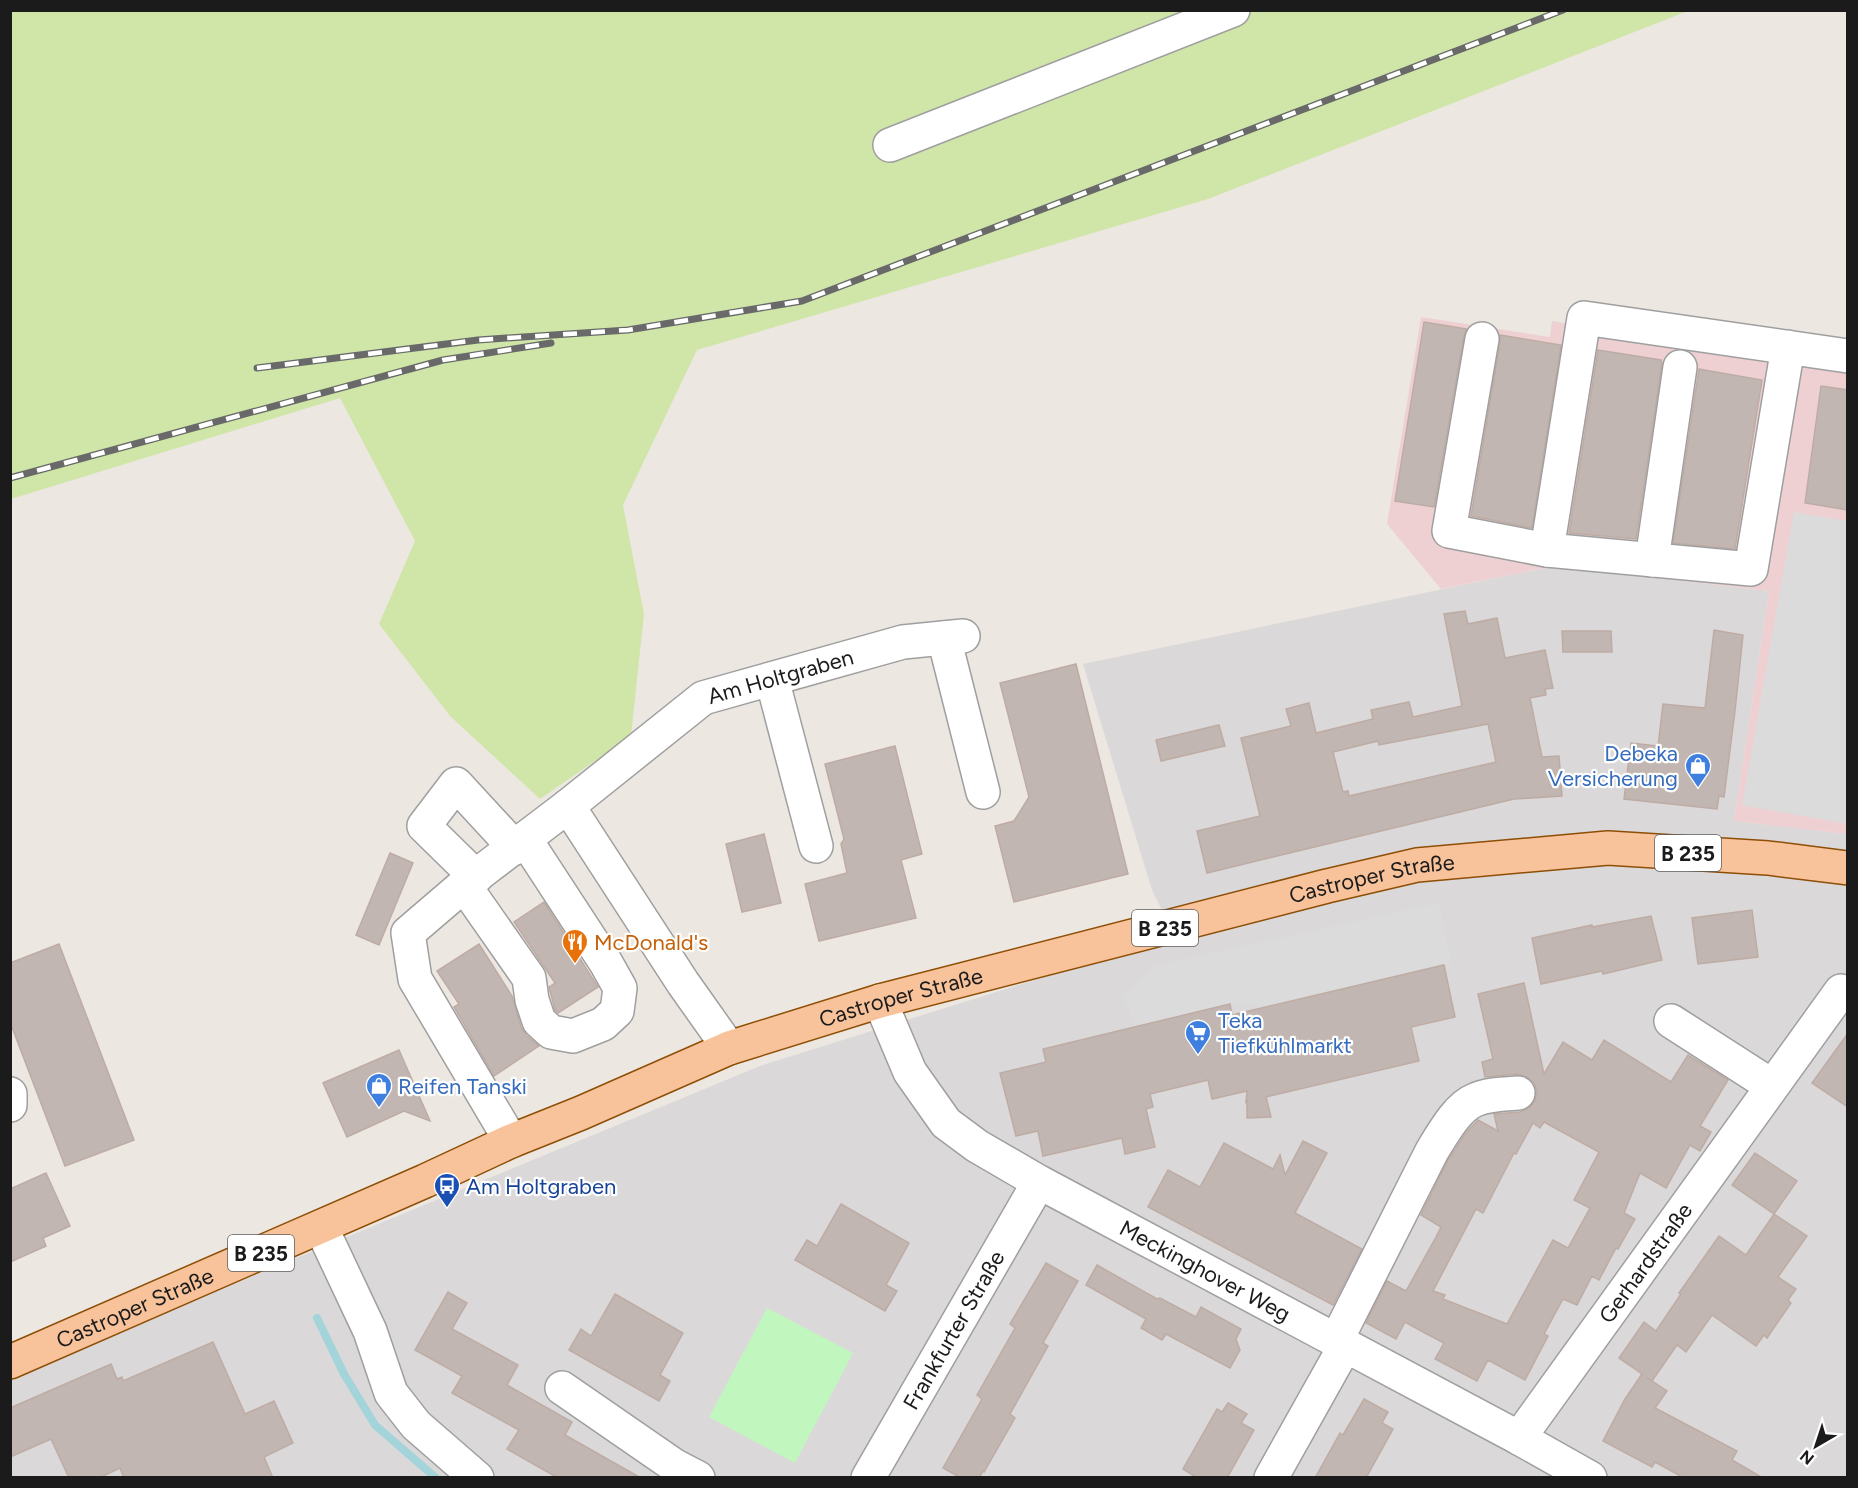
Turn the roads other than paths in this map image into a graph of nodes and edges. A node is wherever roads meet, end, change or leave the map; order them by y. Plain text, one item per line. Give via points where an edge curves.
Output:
1 (1233, 10) edge
2 (890, 145) dead end
3 (1482, 339) dead end
4 (1788, 347) junction
5 (1848, 356) edge
6 (1680, 367) dead end
7 (1547, 550) junction
8 (1653, 560) junction
9 (772, 679) junction
10 (983, 792) dead end
11 (568, 806) junction
12 (520, 843) junction
13 (816, 846) dead end
14 (1848, 868) edge
15 (470, 881) junction
16 (1841, 991) dead end
17 (880, 1001) junction
18 (1671, 1021) dead end
19 (729, 1048) junction
20 (1772, 1086) junction
21 (1518, 1093) dead end
22 (10, 1094) edge
23 (10, 1105) edge
24 (511, 1141) junction
25 (1039, 1182) junction
26 (321, 1227) junction
27 (1340, 1343) junction
28 (10, 1362) edge
29 (562, 1388) dead end
30 (1519, 1438) junction
31 (477, 1478) edge
32 (698, 1478) edge
33 (868, 1478) edge
34 (1271, 1478) edge
35 (1590, 1478) edge

1 - 2 street
3 - 7 street via 1449,531
4 - 5 street
4 - 7 street via 1584,318
4 - 8 street via 1751,569
6 - 8 street
7 - 8 street
9 - 10 street, Am Holtgraben via 903,642 953,637
9 - 11 street, Am Holtgraben via 703,698
9 - 13 street
11 - 12 street, Am Holtgraben
11 - 19 street
12 - 15 street, Am Holtgraben
12 - 15 street via 456,784 424,826
12 - 15 street via 620,988 617,1011 603,1024 573,1036 551,1032 539,1021 529,978
14 - 17 main road, Castroper Straße / B 235 via 1768,858 1608,848 1417,865
15 - 24 street, Am Holtgraben via 408,933 415,979
16 - 20 street, Gerhardstraße
17 - 19 main road, Castroper Straße / B 235
17 - 25 street, Meckinghover Weg via 910,1072 946,1123
18 - 20 street
19 - 24 main road, Castroper Straße / B 235
20 - 30 street, Gerhardstraße
21 - 27 street via 1473,1100 1446,1127
22 - 23 street
24 - 26 main road, Castroper Straße / B 235
25 - 27 street, Meckinghover Weg
25 - 33 street, Frankfurter Straße
26 - 28 main road, Castroper Straße / B 235
26 - 31 street via 370,1331 391,1393 416,1425
27 - 30 street, Meckinghover Weg
27 - 34 street
29 - 32 street
30 - 35 street, Meckinghover Weg

